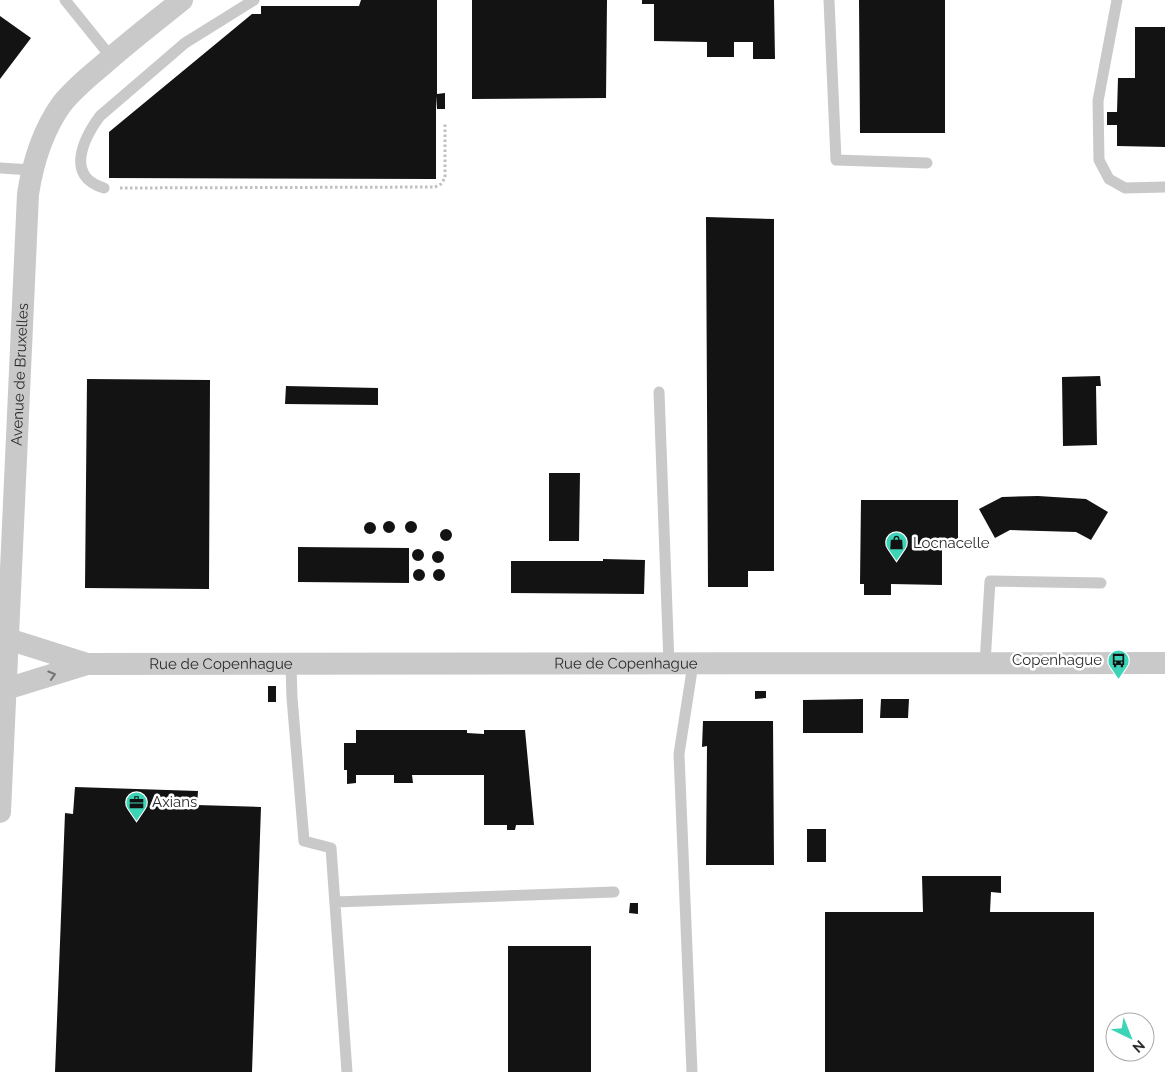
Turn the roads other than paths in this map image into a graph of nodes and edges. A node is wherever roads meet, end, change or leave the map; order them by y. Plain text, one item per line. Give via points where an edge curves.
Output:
1 (65, 0) edge
2 (182, 0) edge
3 (254, 0) edge
4 (829, 0) edge
5 (1117, 0) edge
6 (111, 57) junction
7 (927, 163) dead end
8 (0, 168) edge
9 (32, 170) junction
10 (1165, 187) edge
11 (104, 188) road end
12 (660, 392) dead end
13 (1101, 582) dead end
14 (8, 639) junction
15 (986, 663) junction
16 (1165, 663) edge
17 (87, 664) junction
18 (669, 664) junction
19 (693, 664) junction
20 (291, 665) junction
21 (6, 689) junction
22 (0, 812) edge
23 (614, 892) dead end
24 (334, 902) junction
25 (347, 1072) edge
26 (692, 1072) edge

1 - 6 lane
2 - 6 street, Avenue de Bruxelles
3 - 11 lane via 185,43 100,116 88,131 81,149 80,165 93,185
4 - 7 lane via 836,160
5 - 10 lane via 1098,101 1099,160 1109,179 1125,188
6 - 9 street, Avenue de Bruxelles via 62,104 39,146
8 - 9 lane
9 - 14 street, Avenue de Bruxelles via 28,194
12 - 18 lane
13 - 15 lane via 990,581
14 - 17 street, Rue de Copenhague
14 - 21 street, Avenue de Bruxelles
15 - 16 street, Rue de Copenhague
15 - 19 street, Rue de Copenhague
17 - 20 street, Rue de Copenhague
21 -> 17 street, Rue de Copenhague
18 - 19 street, Rue de Copenhague
18 - 20 street, Rue de Copenhague
19 - 26 lane via 679,754
20 - 24 lane via 304,841 330,848
21 - 22 street, Avenue de Bruxelles
23 - 24 lane
24 - 25 lane

